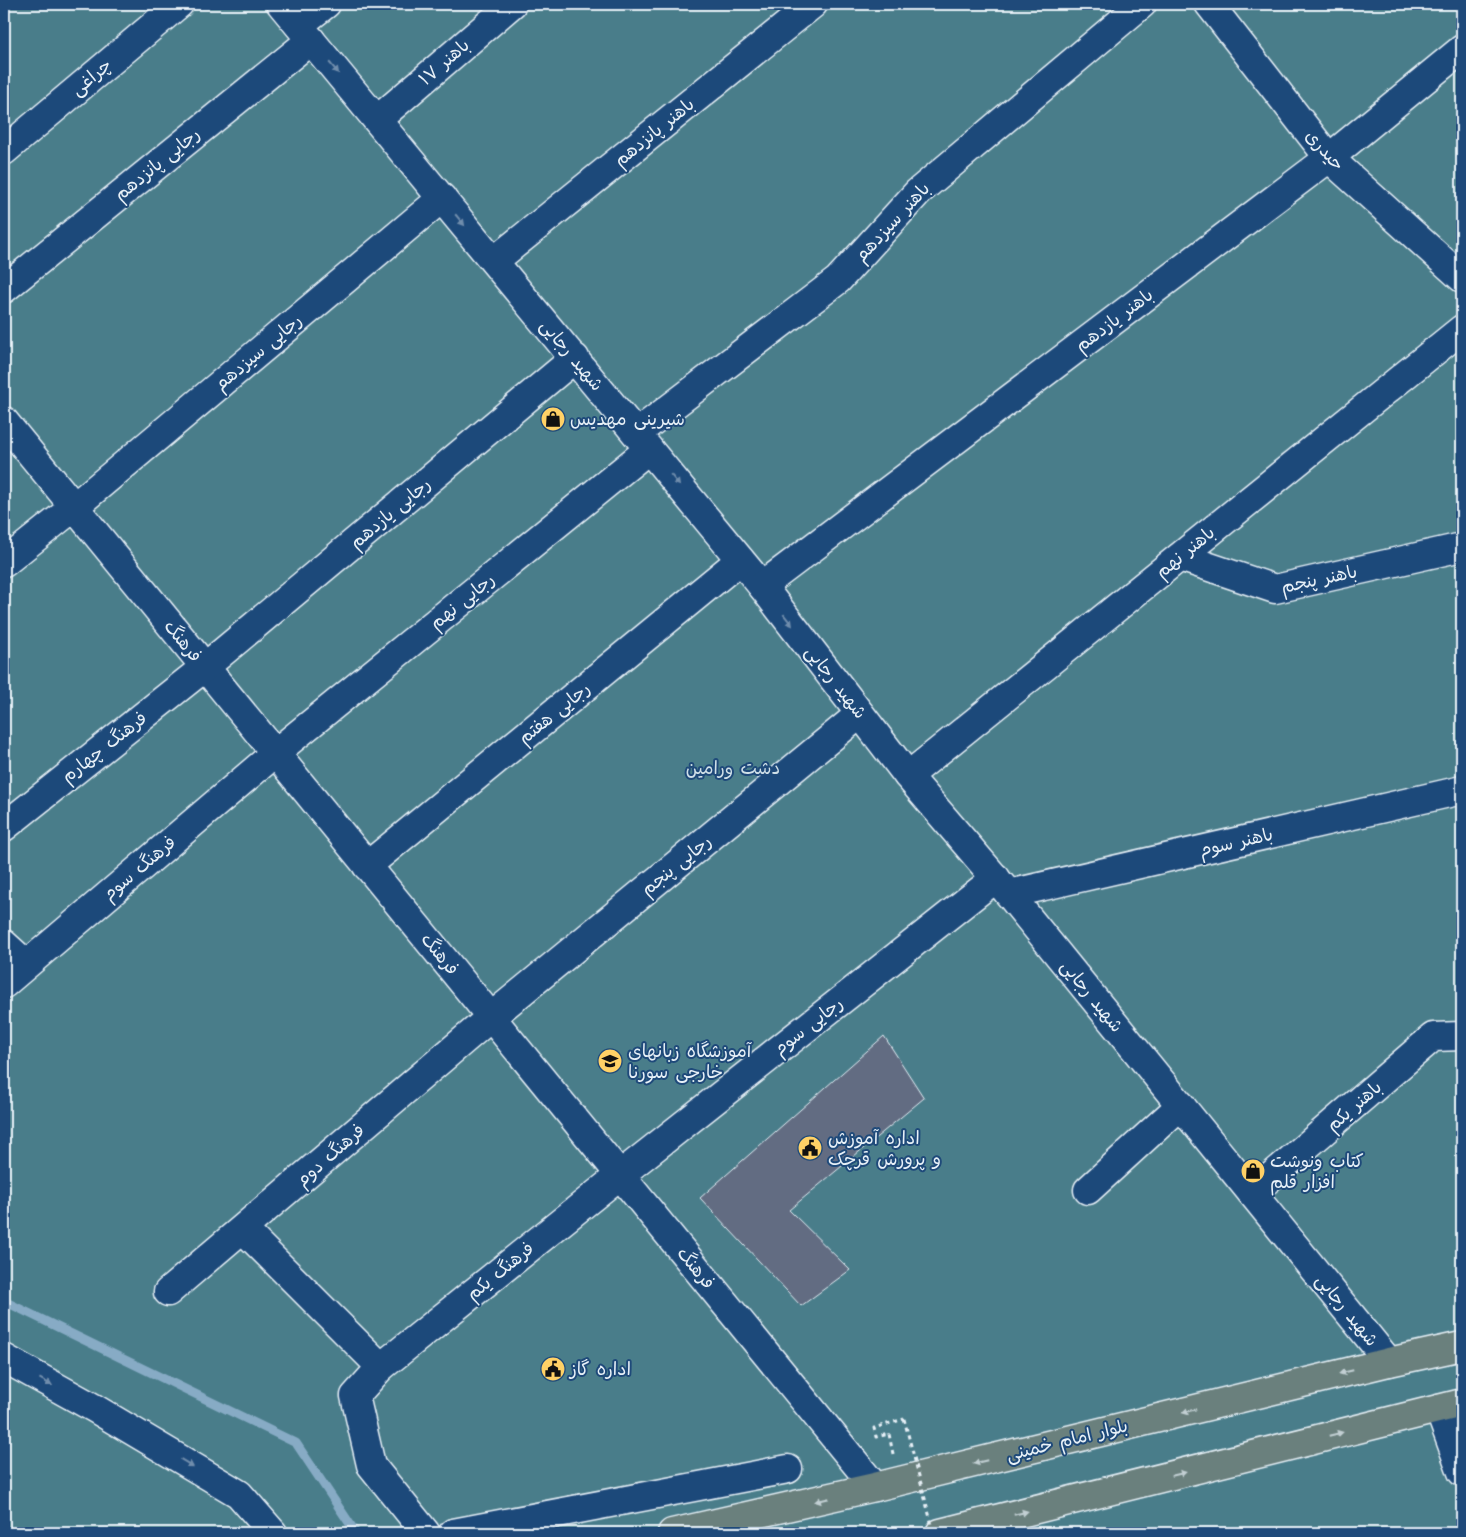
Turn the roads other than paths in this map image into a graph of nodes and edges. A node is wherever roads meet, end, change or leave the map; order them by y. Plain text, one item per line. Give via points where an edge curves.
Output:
1 (179, 4) edge
2 (281, 4) edge
3 (326, 4) edge
4 (512, 4) edge
5 (813, 4) edge
6 (1142, 4) edge
7 (1209, 4) edge
8 (305, 33) junction
9 (1462, 49) edge
10 (377, 120) junction
11 (4, 151) edge
12 (1329, 158) junction
13 (442, 198) junction
14 (494, 261) junction
15 (1462, 278) edge
16 (4, 289) edge
17 (1462, 329) edge
18 (575, 358) junction
19 (4, 421) edge
20 (643, 441) junction
21 (74, 507) junction
22 (1462, 547) edge
23 (1180, 557) junction
24 (740, 560) junction
25 (4, 563) edge
26 (762, 586) junction
27 (204, 667) junction
28 (860, 714) junction
29 (275, 753) junction
30 (908, 776) junction
31 (1462, 790) edge
32 (4, 827) edge
33 (367, 866) junction
34 (1003, 886) junction
35 (4, 944) edge
36 (26, 964) junction
37 (4, 984) edge
38 (491, 1017) junction
39 (1462, 1036) edge
40 (1181, 1105) junction
41 (620, 1175) junction
42 (1088, 1190) dead end
43 (1252, 1193) junction
44 (243, 1229) junction
45 (168, 1292) dead end
46 (1462, 1346) edge
47 (4, 1358) edge
48 (1389, 1362) junction
49 (381, 1367) junction
50 (1450, 1406) edge
51 (788, 1469) dead end
52 (1462, 1472) edge
53 (875, 1488) junction
54 (273, 1533) edge
55 (426, 1533) edge
56 (453, 1533) edge
57 (672, 1533) edge
58 (940, 1533) edge

1 - 11 street, چراغی
2 - 8 street, شهید رجایی
3 - 8 street, رجایی پانزدهم
4 - 10 street, باهنر ۱۷
5 - 14 street, باهنر پانزدهم
6 - 20 street, باهنر سیزدهم via 918,192 838,280
7 - 12 street, حیدری
8 -> 10 street, شهید رجایی
8 - 16 street, رجایی پانزدهم
9 - 12 street, باهنر یازدهم
10 - 13 street, شهید رجایی
12 - 15 street, حیدری
12 - 26 street, باهنر یازدهم
13 -> 14 street, شهید رجایی
13 - 21 street, رجایی سیزدهم
14 - 18 street, شهید رجایی
17 - 23 street, باهنر نهم
18 - 20 street, شهید رجایی
18 - 27 street, رجایی یازدهم
19 - 21 street, فرهنگ
20 -> 24 street, شهید رجایی
20 - 29 street, رجایی نهم
21 - 25 street, رجایی سیزدهم
21 - 27 street, فرهنگ
22 - 23 street, باهنر پنجم via 1274,589
23 - 30 street, باهنر نهم
24 - 26 street, شهید رجایی
24 - 33 street, رجایی هفتم
26 -> 28 street, شهید رجایی
27 - 29 street, فرهنگ
27 - 32 street, فرهنگ چهارم
28 - 30 street, شهید رجایی
28 - 38 street, رجایی پنجم
29 - 33 street, فرهنگ
29 - 36 street, فرهنگ سوم
30 - 34 street, شهید رجایی
31 - 34 street, باهنر سوم
33 - 38 street, فرهنگ
34 - 40 street, شهید رجایی
34 - 41 street, رجایی سوم
35 - 36 street
36 - 37 street, فرهنگ سوم
38 - 41 street, فرهنگ
38 - 44 street, فرهنگ دوم
39 - 43 street, باهنر یکم via 1433,1037
40 - 42 street
40 - 43 street, شهید رجایی
41 - 49 street, فرهنگ یکم
41 - 53 street, فرهنگ
43 - 48 street, شهید رجایی
44 - 45 street, فرهنگ دوم
44 - 49 street
46 - 48 main road, بلوار امام خمینی
47 -> 54 street via 239,1494
48 -> 53 main road, بلوار امام خمینی
49 - 55 street, فرهنگ یکم via 355,1396 371,1465
50 - 52 street
58 -> 50 main road
51 - 56 street
53 -> 57 main road, بلوار امام خمینی

